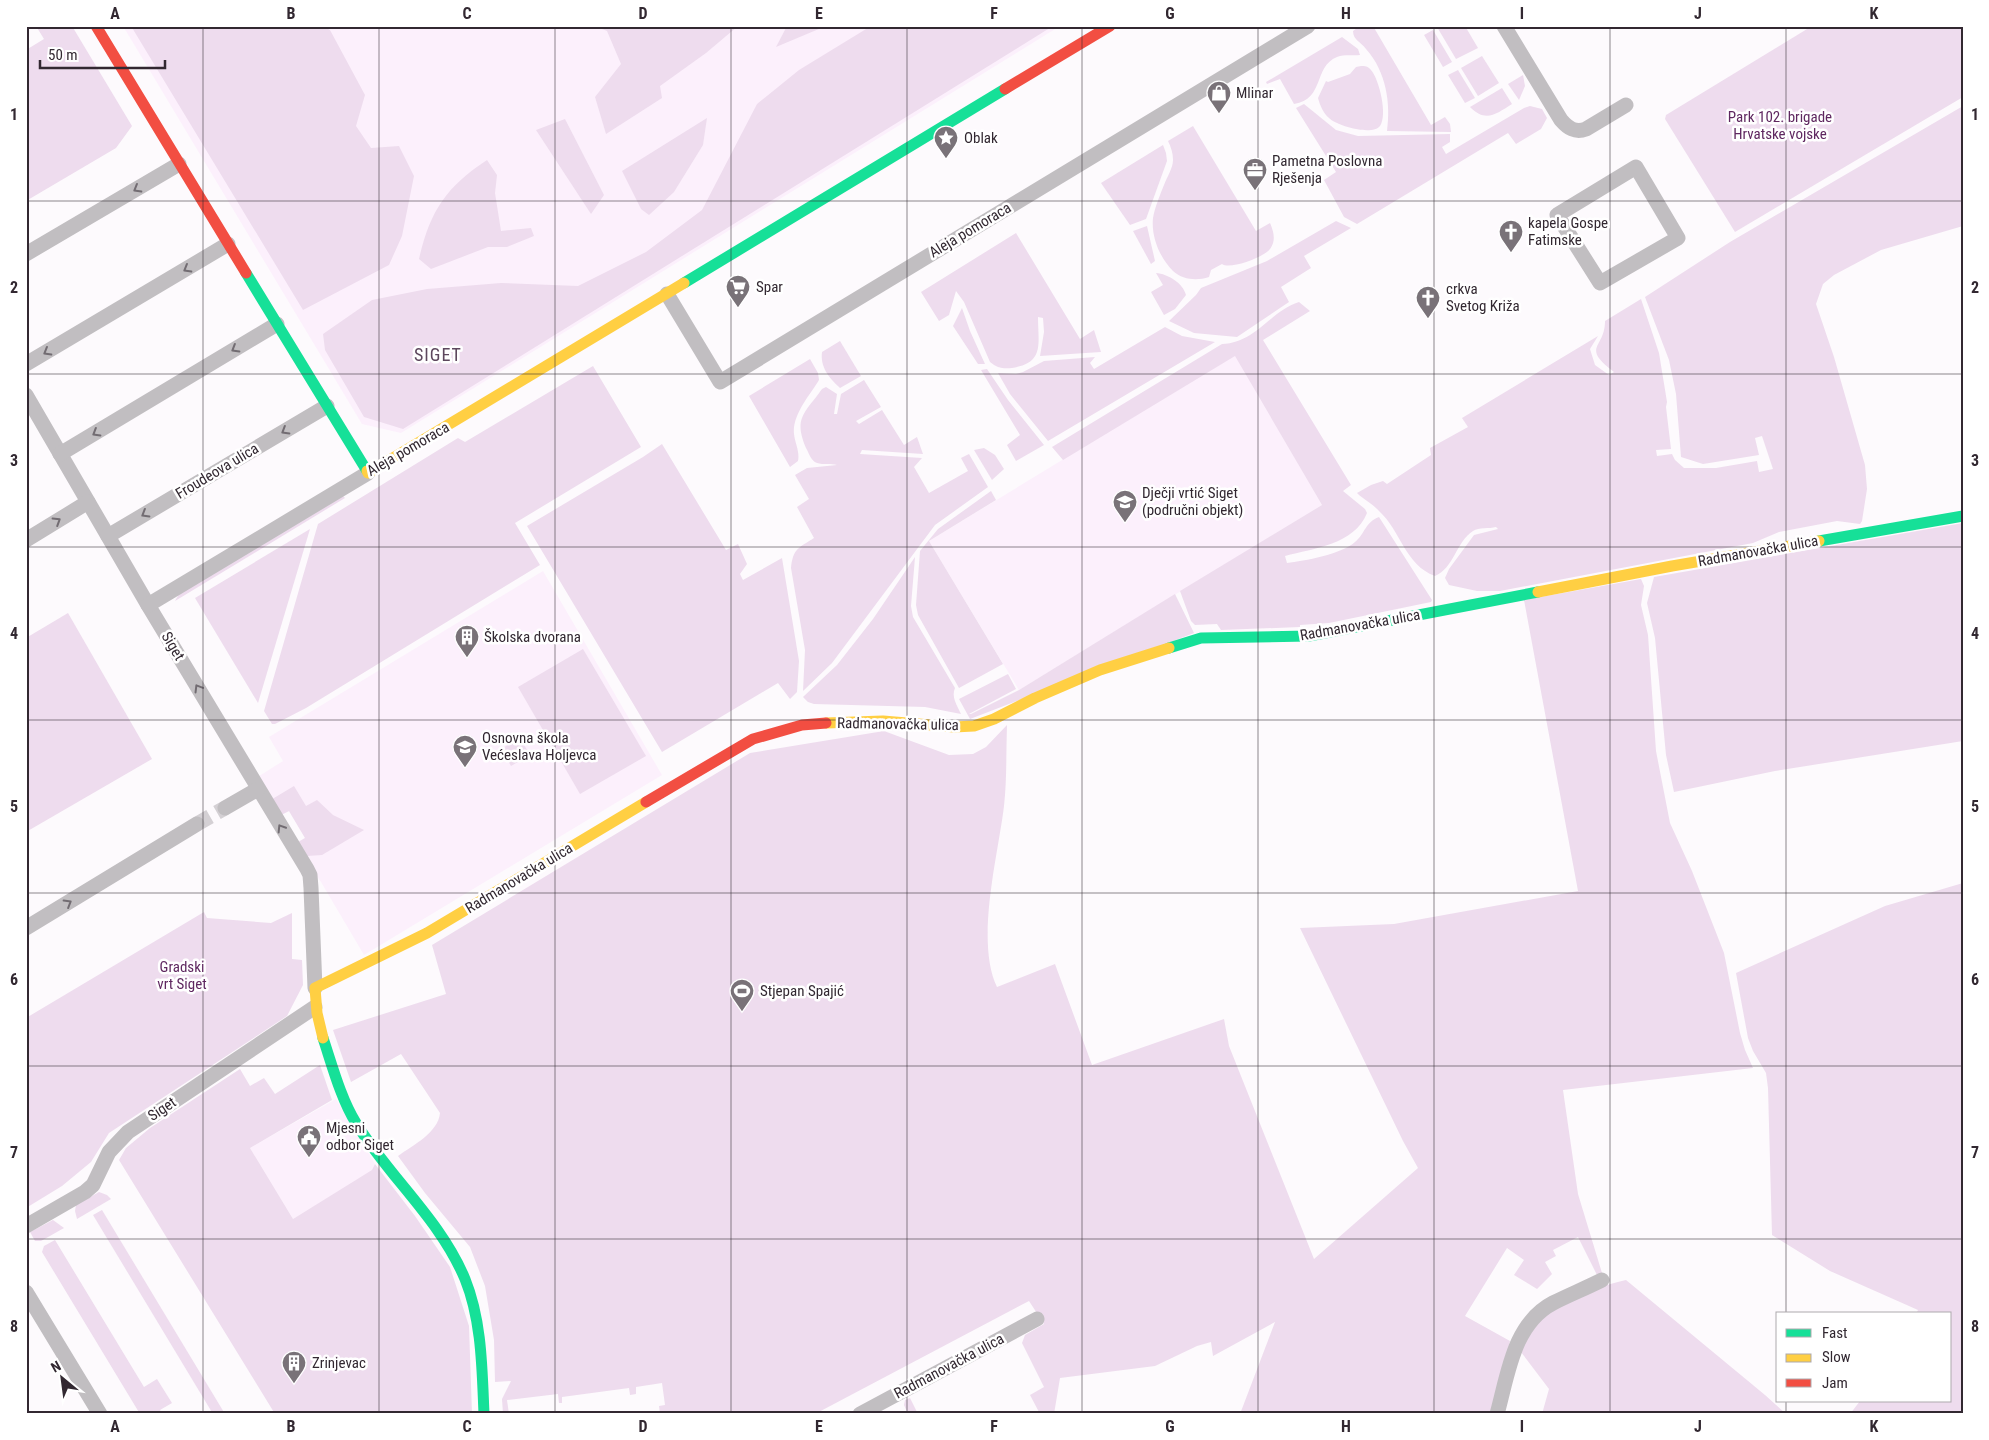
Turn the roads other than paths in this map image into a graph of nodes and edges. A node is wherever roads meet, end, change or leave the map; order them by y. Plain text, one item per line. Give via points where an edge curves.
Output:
1 (96, 26) edge
2 (1110, 26) edge
3 (1308, 26) edge
4 (1504, 26) edge
5 (1626, 106) dead end
6 (179, 164) junction
7 (1557, 215) joint
8 (228, 244) junction
9 (26, 254) edge
10 (667, 294) junction
11 (277, 324) junction
12 (26, 364) edge
13 (26, 395) edge
14 (327, 406) junction
15 (60, 454) junction
16 (368, 473) junction
17 (88, 502) junction
18 (1963, 516) edge
19 (108, 536) junction
20 (26, 540) edge
21 (148, 605) junction
22 (258, 789) junction
23 (225, 808) tunnel mouth
24 (197, 824) tunnel mouth
25 (26, 928) edge
26 (315, 988) junction
27 (315, 1007) junction
28 (26, 1226) edge
29 (1602, 1280) dead end
30 (26, 1292) edge
31 (1037, 1319) dead end
32 (100, 1414) edge
33 (484, 1414) edge
34 (860, 1414) edge
35 (1497, 1414) edge

1 - 6 street
2 - 10 street, Aleja pomoraca
3 - 10 street, Aleja pomoraca via 720,382
4 - 5 street via 1567,126 1580,131 1586,129
6 - 8 street
6 -> 9 street
7 - 7 street via 1636,167 1678,238 1600,283
8 - 11 street
8 -> 12 street
10 - 16 street, Aleja pomoraca
11 - 14 street
11 -> 15 street
13 - 15 street, Siget
14 - 16 street
14 -> 19 street, Froudeova ulica
15 - 17 street, Siget
16 - 21 street, Aleja pomoraca
17 - 19 street, Siget
20 -> 17 street
18 - 26 street, Radmanovačka ulica via 1672,566 1309,636 1195,640 1100,670 974,726 837,722 802,725 762,736 718,759 428,933
19 - 21 street, Siget
22 -> 21 street, Siget
22 - 23 street
26 -> 22 street, Siget via 310,875
25 -> 24 street
26 - 27 street
27 - 28 street, Siget via 128,1132 109,1152 85,1192
27 - 33 street via 321,1036 358,1127 442,1236 470,1290 480,1342
29 - 35 street via 1551,1304 1521,1333
30 - 32 street
31 - 34 street, Radmanovačka ulica

